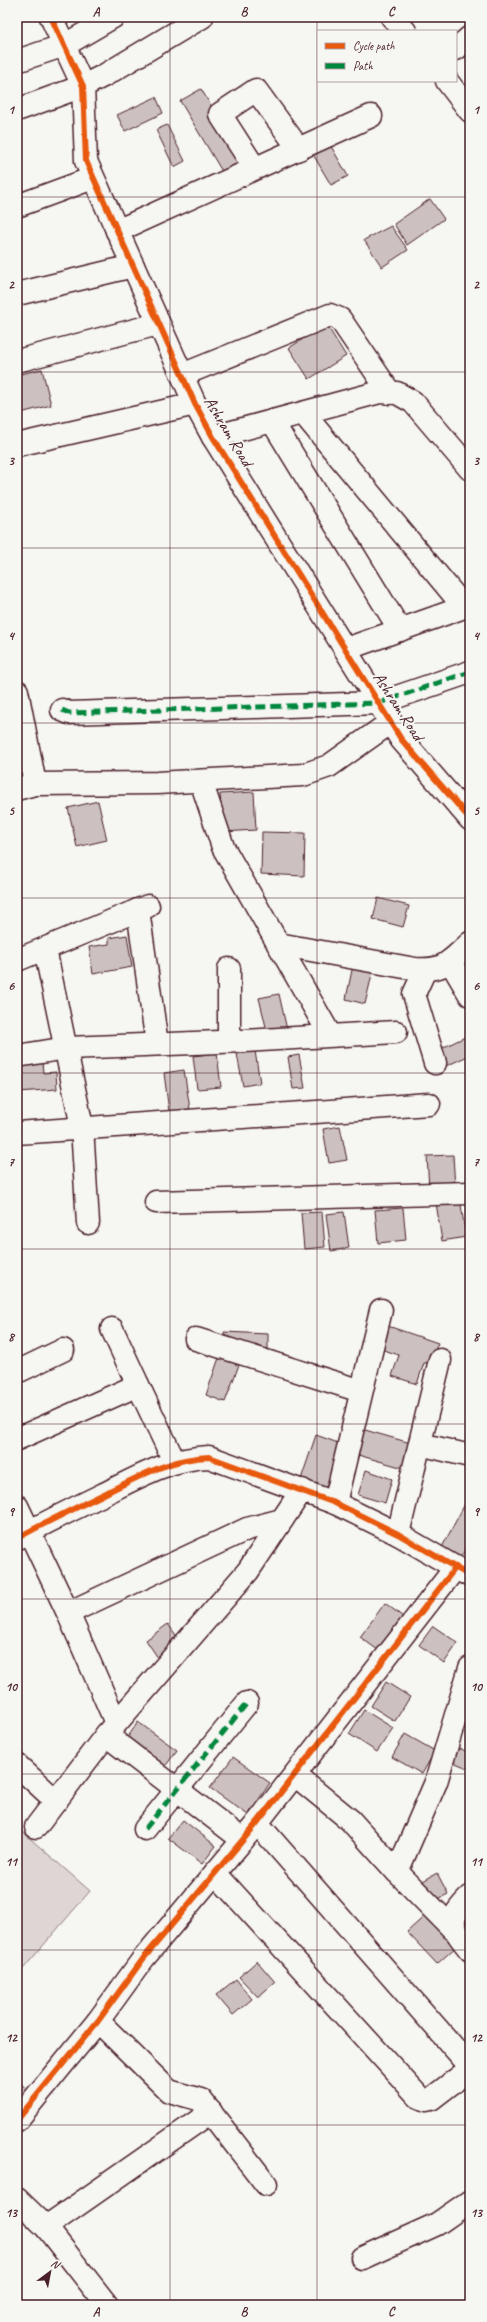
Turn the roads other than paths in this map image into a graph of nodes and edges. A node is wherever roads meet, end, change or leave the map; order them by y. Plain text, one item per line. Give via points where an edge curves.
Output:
1 (51, 17) edge
2 (113, 17) edge
3 (202, 17) edge
4 (392, 17) edge
5 (404, 30) edge
6 (470, 37) edge
7 (65, 45) junction
8 (457, 48) edge
9 (17, 61) edge
10 (448, 82) edge
11 (83, 86) junction
12 (17, 110) edge
13 (470, 111) edge
14 (371, 116) dead end
15 (299, 149) junction
16 (254, 167) junction
17 (93, 178) junction
18 (17, 206) edge
19 (117, 231) junction
20 (132, 266) junction
21 (17, 294) edge
22 (158, 324) junction
23 (17, 361) edge
24 (182, 375) junction
25 (390, 393) junction
26 (195, 404) junction
27 (303, 413) junction
28 (272, 421) junction
29 (213, 437) junction
30 (17, 445) edge
31 (470, 469) edge
32 (467, 606) edge
33 (400, 630) junction
34 (346, 649) junction
35 (470, 672) edge
36 (18, 696) edge
37 (380, 703) junction
38 (62, 710) dead end
39 (392, 722) junction
40 (201, 781) junction
41 (26, 787) edge
42 (470, 819) edge
43 (278, 944) junction
44 (470, 944) edge
45 (45, 948) junction
46 (17, 960) edge
47 (450, 961) junction
48 (230, 969) dead end
49 (424, 970) junction
50 (470, 995) edge
51 (396, 1032) dead end
52 (330, 1035) junction
53 (229, 1041) junction
54 (157, 1044) junction
55 (67, 1048) junction
56 (17, 1056) edge
57 (435, 1062) dead end
58 (428, 1104) dead end
59 (82, 1127) junction
60 (17, 1133) edge
61 (470, 1193) edge
62 (156, 1202) dead end
63 (88, 1223) dead end
64 (381, 1310) dead end
65 (112, 1329) dead end
66 (196, 1338) dead end
67 (63, 1350) dead end
68 (440, 1360) dead end
69 (17, 1372) edge
70 (138, 1385) junction
71 (361, 1391) junction
72 (17, 1439) edge
73 (420, 1444) junction
74 (470, 1456) edge
75 (174, 1461) junction
76 (302, 1490) junction
77 (335, 1503) junction
78 (17, 1506) edge
79 (282, 1520) junction
80 (398, 1534) junction
81 (22, 1535) edge
82 (463, 1571) edge
83 (68, 1614) junction
84 (470, 1668) edge
85 (246, 1703) dead end
86 (111, 1729) junction
87 (17, 1765) edge
88 (294, 1775) junction
89 (176, 1790) junction
90 (56, 1801) junction
91 (257, 1823) junction
92 (36, 1827) dead end
93 (145, 1829) dead end
94 (243, 1840) junction
95 (397, 1872) junction
96 (215, 1873) junction
97 (470, 1897) edge
98 (453, 1929) junction
99 (470, 1950) edge
100 (98, 2021) junction
101 (470, 2068) edge
102 (211, 2112) junction
103 (17, 2120) edge
104 (266, 2184) dead end
105 (17, 2199) edge
106 (470, 2201) edge
107 (46, 2227) junction
108 (362, 2258) dead end
109 (107, 2305) edge

1 - 7 street, Ashram Road
2 - 7 street
3 - 11 street
4 - 5 street
6 - 8 street
7 - 9 street
7 - 11 street, Ashram Road
10 - 13 street
11 - 12 street
11 - 17 street, Ashram Road via 86,161
14 - 15 street
15 - 16 street
15 - 16 street via 256,90 220,114
16 - 19 street
17 - 18 street
17 - 19 street, Ashram Road
19 - 20 street, Ashram Road
20 - 21 street
20 - 22 street, Ashram Road
22 - 23 street
22 - 24 street, Ashram Road
24 - 25 street via 330,315 340,319
24 - 26 street, Ashram Road
25 - 27 street via 380,392
25 - 31 street via 397,393 413,402
26 - 29 street, Ashram Road
26 - 30 street
27 - 28 street
27 - 32 street
28 - 29 street
28 - 33 street
29 - 34 street, Ashram Road
32 - 33 street
33 - 34 street
34 - 37 street, Ashram Road
35 - 37 street
36 - 41 street
37 - 38 street via 69,713
37 - 39 street, Ashram Road
39 - 40 street via 329,766 316,772
39 - 42 street, Ashram Road via 401,739
40 - 41 street
40 - 43 street via 223,847
43 - 49 street
43 - 52 street
44 - 47 street
45 - 46 street
45 - 54 street via 143,908
45 - 55 street
47 - 49 street via 444,967
47 - 50 street
48 - 53 street
49 - 57 street via 414,994
51 - 52 street
52 - 53 street
53 - 54 street
54 - 55 street
55 - 56 street
55 - 59 street
58 - 59 street
59 - 60 street
59 - 63 street
61 - 62 street
64 - 71 street
65 - 70 street
66 - 71 street
67 - 69 street
68 - 73 street
70 - 72 street
70 - 75 street
71 - 77 street
73 - 74 street
73 - 80 street
75 - 76 street via 210,1457
75 - 81 street
76 - 77 street
76 - 79 street
77 - 80 street
78 - 81 street
79 - 83 street via 247,1529
79 - 86 street via 248,1571
80 - 82 street
81 - 83 street
82 - 88 street
83 - 86 street
84 - 95 street via 436,1782
85 - 89 street
86 - 89 street
86 - 90 street
87 - 90 street
88 - 91 street
88 - 95 street via 350,1820
89 - 93 street
89 - 94 street
90 - 92 street
91 - 94 street
91 - 101 street
94 - 96 street
95 - 98 street
96 - 100 street via 143,1959
96 - 101 street via 419,2097 431,2099
97 - 98 street via 454,1916
98 - 99 street
100 - 102 street via 169,2091 199,2098
100 - 103 street
102 - 104 street
102 - 107 street
105 - 107 street
106 - 108 street via 437,2224
107 - 109 street

